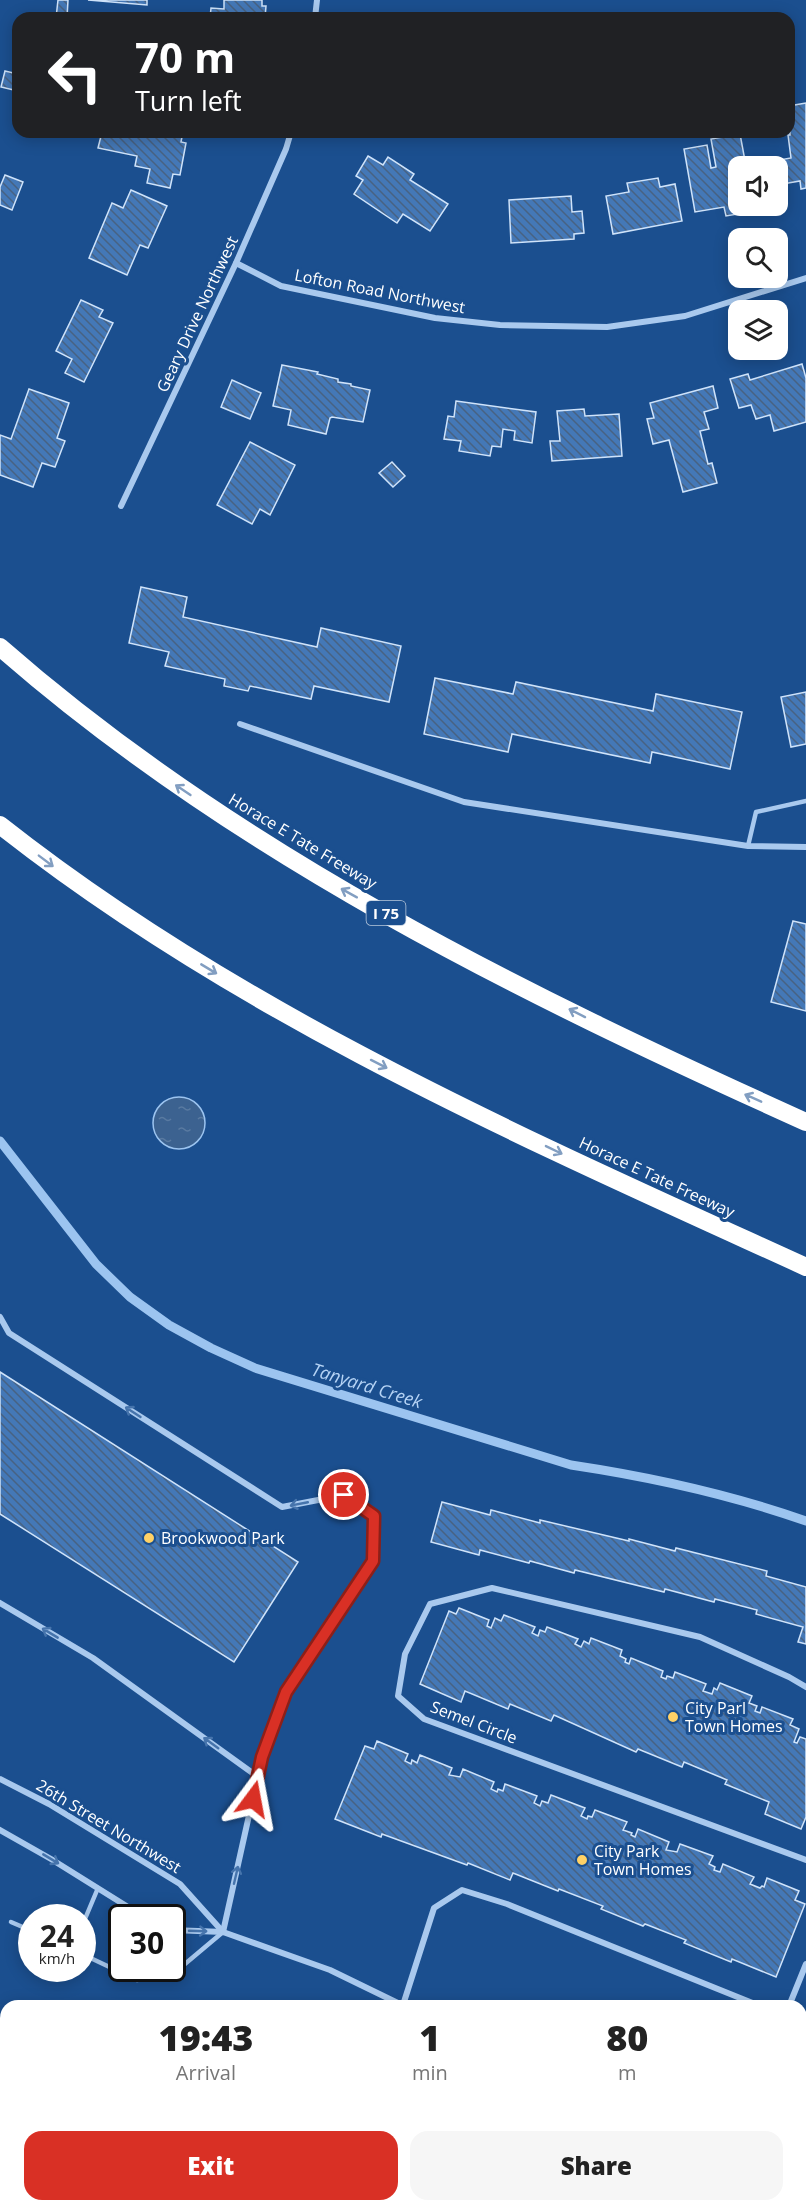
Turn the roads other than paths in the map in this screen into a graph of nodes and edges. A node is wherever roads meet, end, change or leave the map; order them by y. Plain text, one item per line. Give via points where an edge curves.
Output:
1 (289, 138) edge
2 (237, 263) junction
3 (806, 278) edge
4 (122, 506) dead end
5 (0, 647) edge
6 (240, 724) dead end
7 (806, 801) edge
8 (0, 825) edge
9 (748, 846) junction
10 (806, 847) edge
11 (806, 1122) edge
12 (806, 1267) edge
13 (0, 1317) edge
14 (0, 1603) edge
15 (806, 1687) edge
16 (258, 1777) junction
17 (0, 1779) edge
18 (0, 1830) edge
19 (806, 1860) edge
20 (98, 1888) junction
21 (91, 1904) edge
22 (123, 1904) edge
23 (11, 1922) dead end
24 (18, 1925) edge
25 (186, 1931) edge
26 (223, 1932) junction
27 (96, 1961) edge
28 (806, 1964) edge
29 (393, 2000) edge
30 (405, 2000) edge
31 (745, 2000) edge
32 (791, 2000) edge

1 - 2 street, Geary Drive Northwest
2 - 3 street, Lofton Road Northwest via 281,286 435,318 500,325 607,327 685,316
2 - 4 street, Geary Drive Northwest
11 -> 5 highway, Horace E Tate Freeway / I 75 via 647,1049 463,956 329,881 182,790 52,692
6 - 9 street via 464,802
7 - 9 lane via 756,812
8 -> 12 highway, Horace E Tate Freeway via 136,924 285,1015 440,1095
9 - 10 street
16 -> 13 street via 286,1692 373,1561 374,1516 344,1495 282,1507 9,1333
16 -> 14 street via 93,1658
15 - 19 street, Semel Circle via 700,1637 492,1588 430,1604 405,1654 398,1696 424,1719
26 -> 16 street
17 - 26 street, 26th Street Northwest via 49,1804 180,1884
18 -> 20 street
20 - 21 lane
20 - 22 street
23 - 24 lane
25 -> 26 street, 26th Street Northwest
26 - 27 lane via 173,1974 137,1980
26 - 29 street, 26th Street Northwest via 330,1970
28 - 32 street
30 - 31 street via 434,1908 462,1890 507,1904

